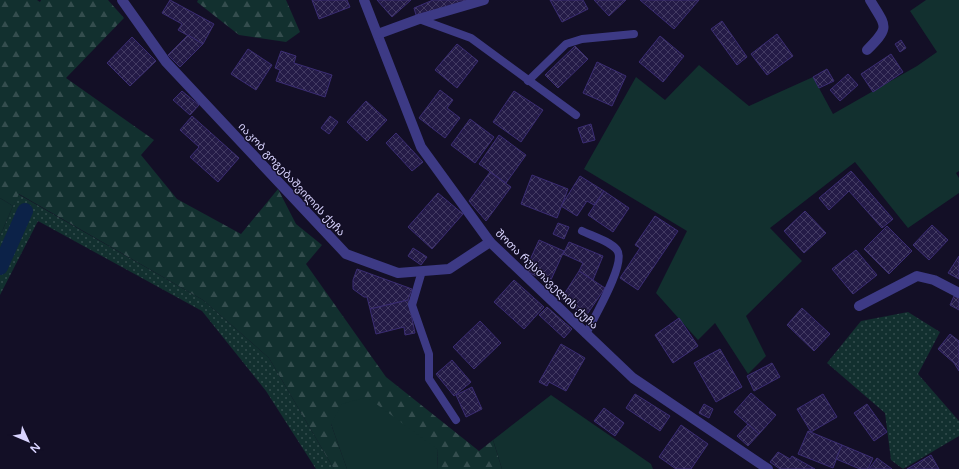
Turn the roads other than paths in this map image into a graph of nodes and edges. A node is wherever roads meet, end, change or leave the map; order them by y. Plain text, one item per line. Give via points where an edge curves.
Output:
1 (122, 0) edge
2 (364, 0) edge
3 (484, 0) edge
4 (870, 0) edge
5 (419, 19) junction
6 (378, 34) junction
7 (634, 34) dead end
8 (867, 50) dead end
9 (528, 81) junction
10 (576, 115) dead end
11 (582, 231) dead end
12 (490, 242) junction
13 (422, 271) junction
14 (959, 293) edge
15 (859, 306) dead end
16 (586, 334) junction
17 (456, 420) dead end
18 (768, 469) edge

1 - 13 street, იაკობ გოგებაშვილის ქუჩა via 166,62 346,254 398,273
2 - 6 street, შოთა რუსთაველის ქუჩა
3 - 5 street
4 - 8 street via 884,23 882,34
5 - 6 street
5 - 9 lane via 471,38
6 - 12 street, შოთა რუსთაველის ქუჩა via 421,147
7 - 9 lane via 566,44
9 - 10 lane
11 - 16 lane via 610,244 620,257 615,277
12 - 13 street, იაკობ გოგებაშვილის ქუჩა via 449,270
12 - 16 street, შოთა რუსთაველის ქუჩა
13 - 17 lane via 412,305 429,354 429,379
14 - 15 street via 934,280 917,276
16 - 18 street, შოთა რუსთაველის ქუჩა via 633,378

